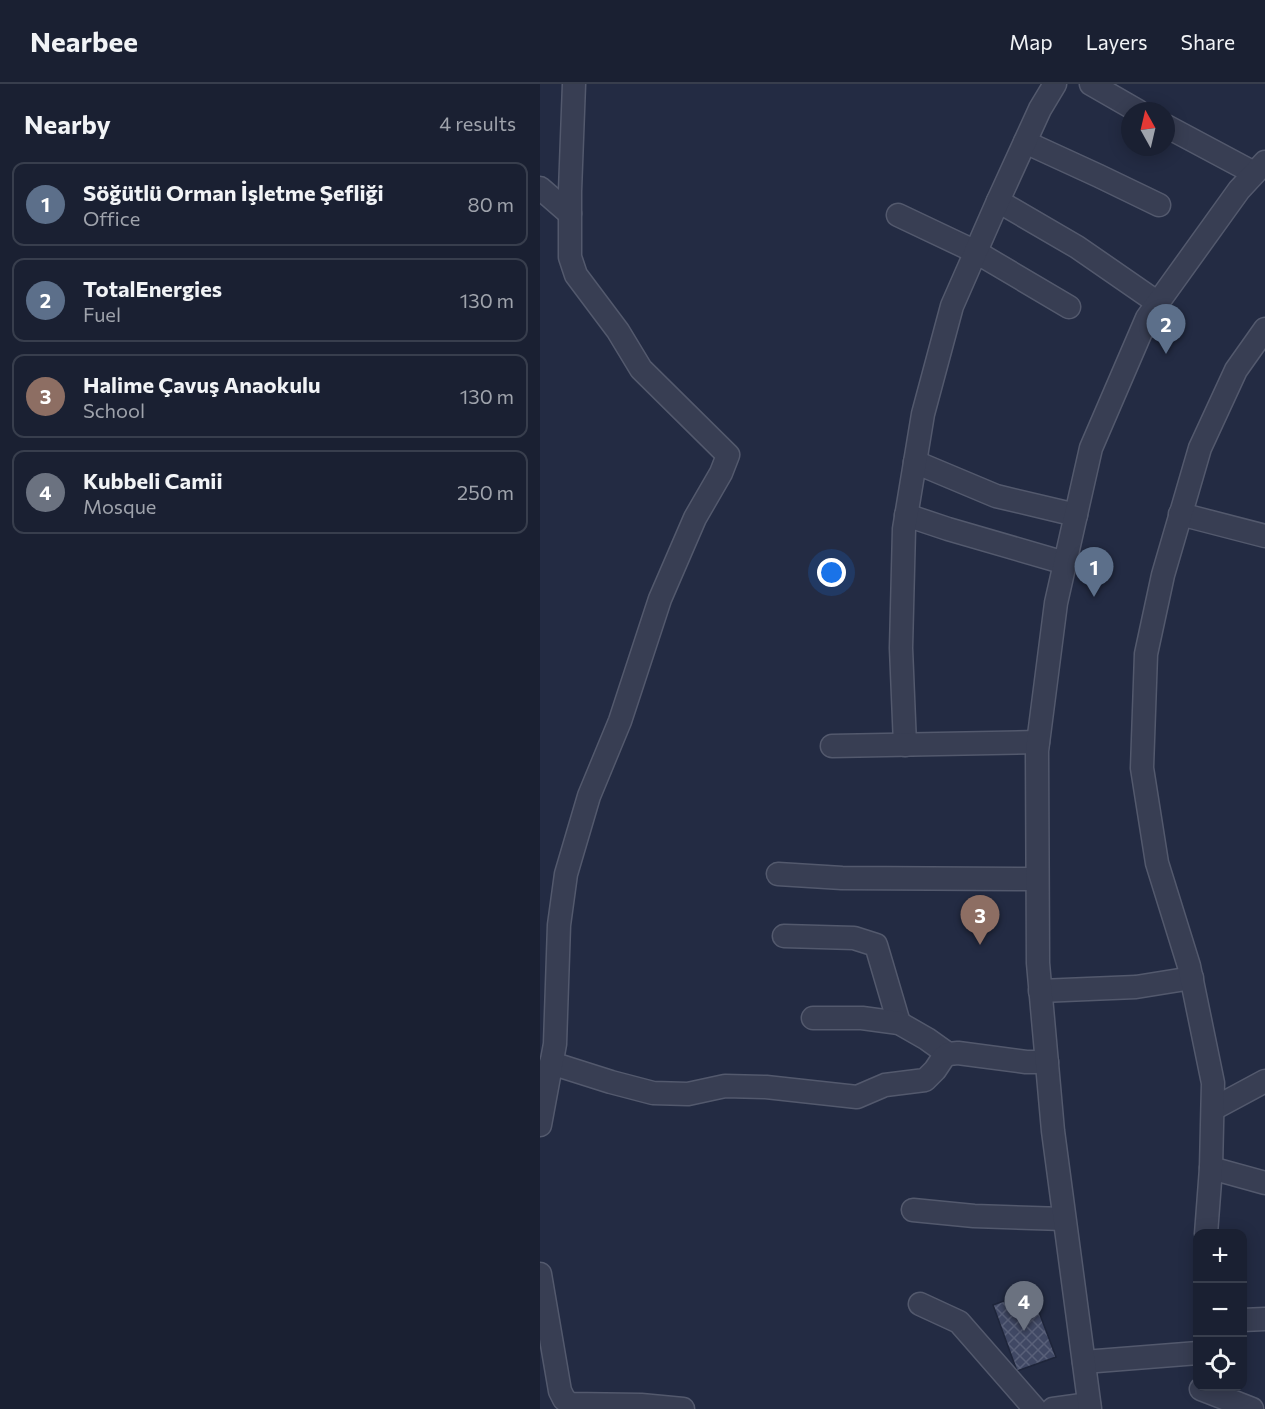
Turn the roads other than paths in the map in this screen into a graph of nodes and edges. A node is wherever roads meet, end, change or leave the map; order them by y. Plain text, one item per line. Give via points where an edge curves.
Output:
1 (573, 84) edge
2 (1055, 84) edge
3 (1091, 84) edge
4 (1122, 102) edge
5 (1175, 130) edge
6 (1025, 142) junction
7 (1260, 167) edge
8 (540, 188) edge
9 (998, 201) junction
10 (1159, 205) dead end
11 (570, 214) junction
12 (898, 215) dead end
13 (976, 252) junction
14 (1158, 303) junction
15 (1070, 307) dead end
16 (1263, 334) edge
17 (915, 462) junction
18 (1180, 514) junction
19 (906, 515) junction
20 (1076, 515) junction
21 (1265, 536) edge
22 (1065, 563) junction
23 (1038, 742) junction
24 (905, 745) junction
25 (832, 746) dead end
26 (778, 874) dead end
27 (1037, 879) junction
28 (784, 936) dead end
29 (1192, 978) junction
30 (1040, 991) junction
31 (813, 1018) dead end
32 (899, 1023) junction
33 (948, 1054) junction
34 (1047, 1062) junction
35 (551, 1064) junction
36 (1265, 1081) edge
37 (1213, 1109) junction
38 (540, 1125) edge
39 (1211, 1168) junction
40 (1265, 1183) edge
41 (912, 1210) dead end
42 (1064, 1219) junction
43 (1206, 1229) edge
44 (540, 1274) edge
45 (920, 1304) dead end
46 (1265, 1319) edge
47 (1247, 1320) edge
48 (1193, 1353) edge
49 (1084, 1362) junction
50 (1201, 1395) edge
51 (563, 1404) edge
52 (1090, 1407) edge
53 (683, 1409) edge
54 (1035, 1409) edge
55 (1053, 1409) edge
56 (1252, 1409) edge

1 - 11 street
2 - 6 street
3 - 4 street
5 - 7 street
6 - 9 street
6 - 10 street
7 - 14 street
8 - 11 street
9 - 13 street
9 - 14 street via 1077,247
11 - 35 street via 570,256 576,275 641,369 728,455 660,599 620,721 589,796 566,874
12 - 13 street
13 - 15 street
13 - 17 street via 952,306 923,414
14 - 20 street via 1147,318 1091,448
16 - 18 street via 1236,370 1200,448
17 - 19 street
17 - 20 street via 996,496
18 - 21 street
18 - 29 street via 1146,654 1142,768 1157,863
19 - 22 street
19 - 24 street via 901,648
20 - 22 street
22 - 23 street
23 - 24 street
23 - 27 street
24 - 25 street
26 - 27 street
27 - 30 street
28 - 32 street via 854,938 876,945
29 - 30 street via 1136,987
29 - 37 street via 1214,1083
30 - 34 street
31 - 32 street
32 - 33 street
33 - 34 street
33 - 35 street via 925,1080 885,1086 857,1097 725,1086 688,1094 653,1093
34 - 42 street
35 - 38 street
36 - 37 street
37 - 39 street
39 - 40 street
39 - 43 street
41 - 42 street
42 - 49 street
44 - 51 street
45 - 54 street via 959,1322
46 - 47 street
48 - 49 street
49 - 52 street
50 - 56 street
51 - 53 street
52 - 55 street

